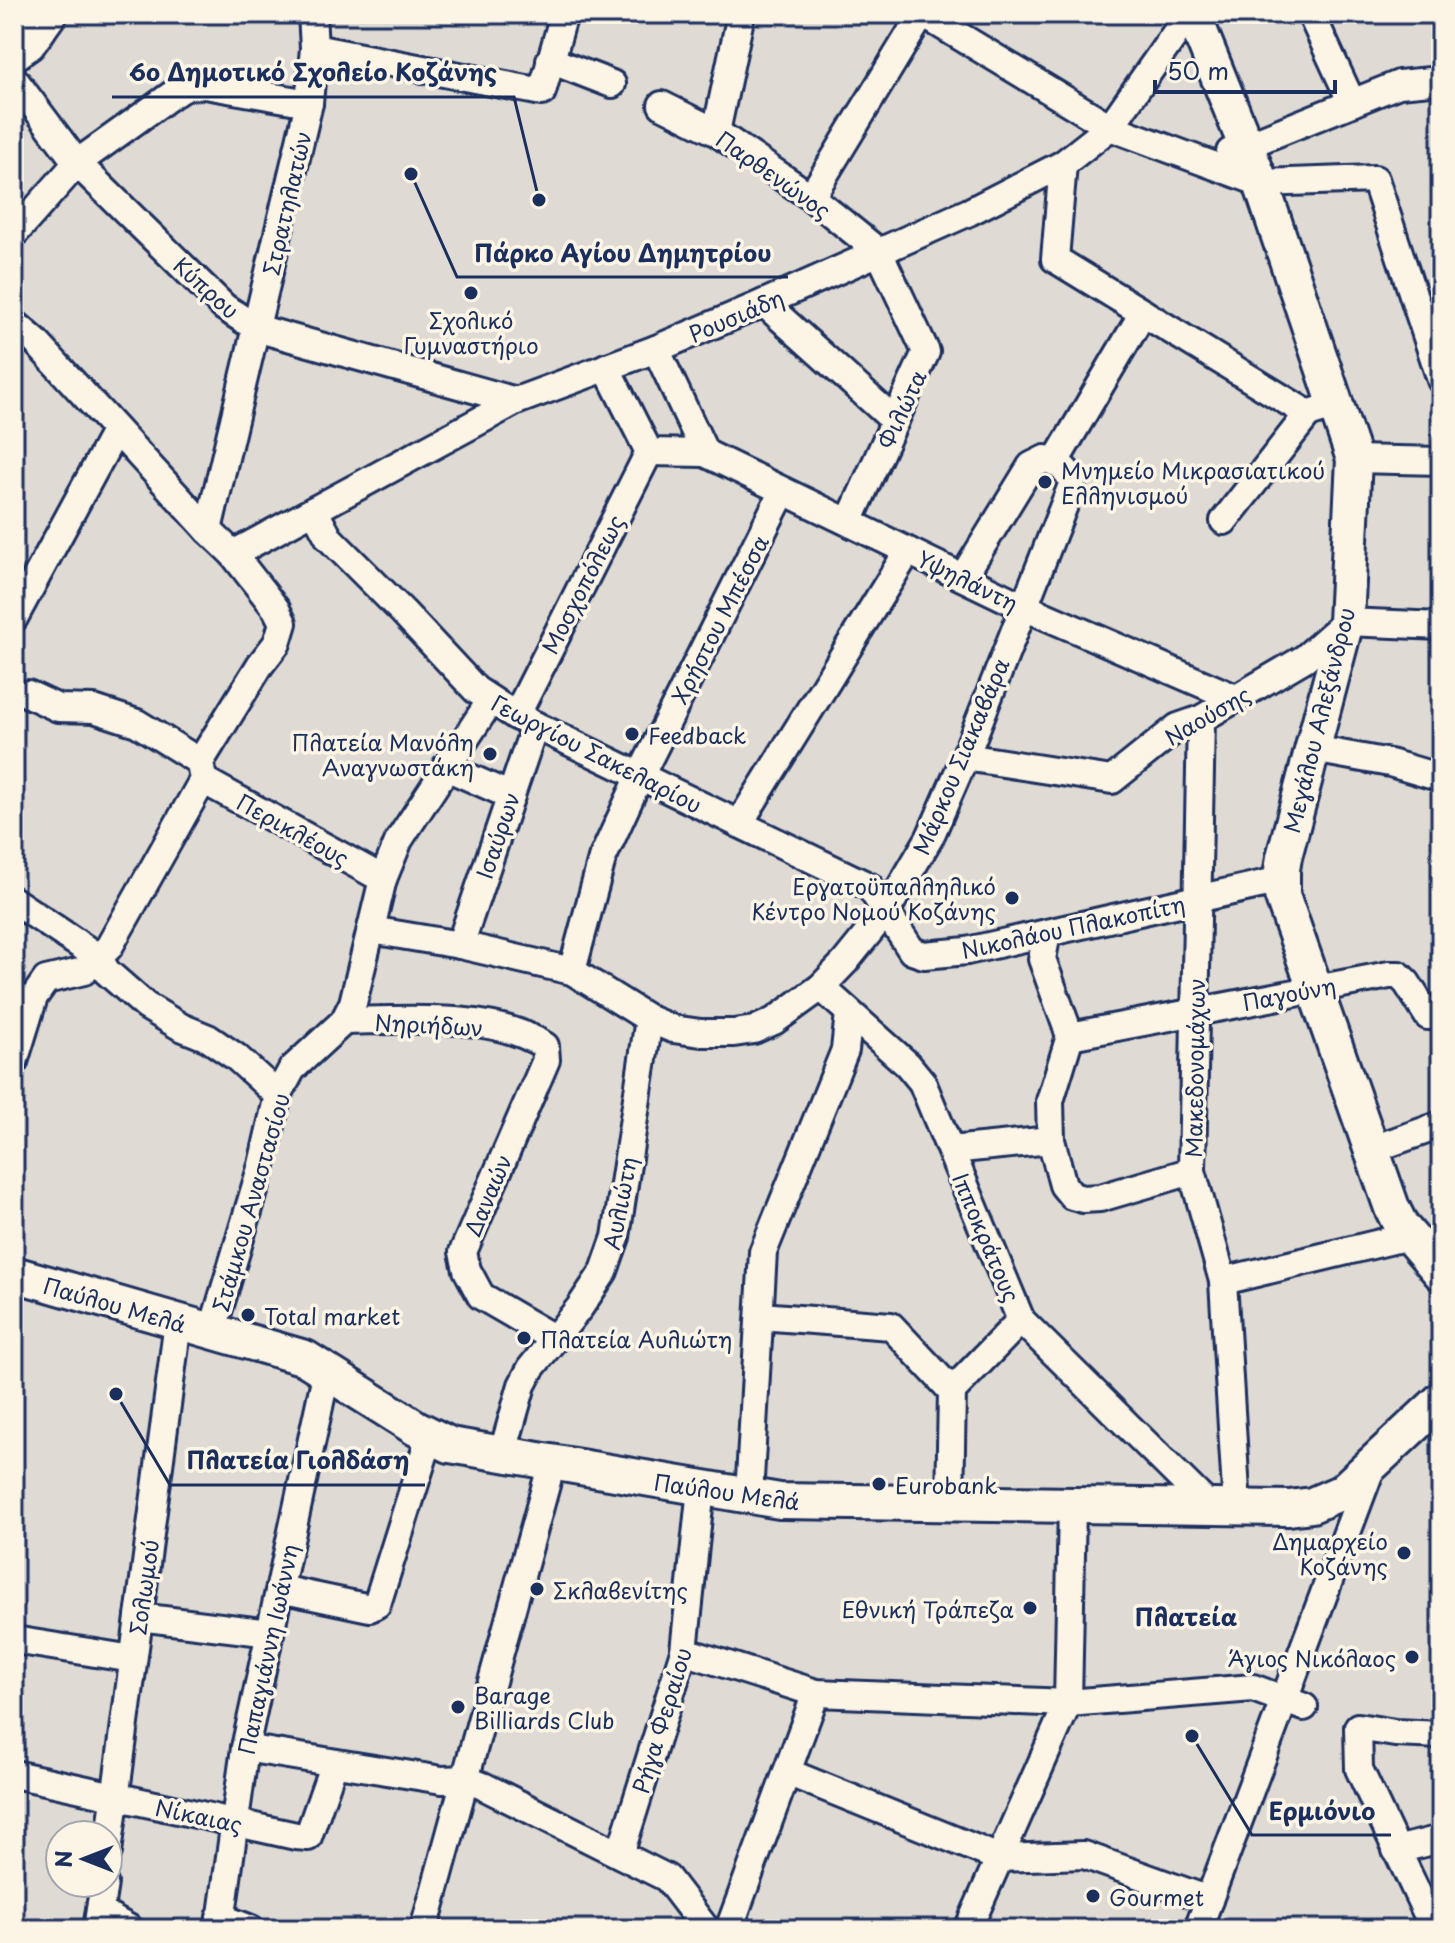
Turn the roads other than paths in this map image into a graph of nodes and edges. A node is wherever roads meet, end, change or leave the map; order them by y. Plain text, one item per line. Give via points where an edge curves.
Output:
1 (312, 14) edge
2 (564, 14) edge
3 (741, 14) edge
4 (923, 14) edge
5 (1191, 14) edge
6 (1311, 14) edge
7 (41, 20) edge
8 (314, 48) junction
9 (14, 58) edge
10 (550, 60) junction
11 (14, 79) edge
12 (1441, 80) edge
13 (612, 84) dead end
14 (309, 103) junction
15 (1352, 103) junction
16 (662, 105) dead end
17 (1110, 127) junction
18 (716, 132) junction
19 (1247, 146) junction
20 (1205, 162) junction
21 (77, 163) junction
22 (1063, 164) junction
23 (1261, 183) junction
24 (811, 197) junction
25 (14, 234) edge
26 (879, 252) junction
27 (764, 303) junction
28 (1143, 313) junction
29 (14, 323) edge
30 (256, 328) junction
31 (1435, 339) edge
32 (656, 349) junction
33 (606, 367) junction
34 (1441, 380) edge
35 (516, 401) junction
36 (1322, 409) junction
37 (895, 421) junction
38 (116, 430) junction
39 (649, 452) junction
40 (705, 453) junction
41 (1440, 456) edge
42 (1354, 459) junction
43 (1055, 462) junction
44 (783, 491) junction
45 (314, 510) junction
46 (1224, 521) dead end
47 (849, 522) junction
48 (208, 530) junction
49 (908, 551) junction
50 (233, 554) junction
51 (963, 577) junction
52 (1022, 606) junction
53 (14, 618) edge
54 (1346, 622) junction
55 (1441, 626) edge
56 (28, 694) dead end
57 (1235, 698) junction
58 (491, 700) junction
59 (1201, 719) junction
60 (525, 720) junction
61 (1313, 749) junction
62 (965, 757) junction
63 (446, 767) junction
64 (201, 771) junction
65 (640, 776) junction
66 (1441, 778) edge
67 (511, 796) junction
68 (739, 824) junction
69 (383, 879) junction
70 (1281, 880) junction
71 (1196, 899) junction
72 (14, 901) edge
73 (887, 910) junction
74 (371, 930) junction
75 (1047, 933) junction
76 (460, 945) junction
77 (98, 957) junction
78 (572, 971) junction
79 (821, 987) junction
80 (1314, 988) junction
81 (1194, 1012) junction
82 (849, 1013) junction
83 (1441, 1016) edge
84 (649, 1019) junction
85 (344, 1021) junction
86 (1070, 1036) junction
87 (15, 1053) edge
88 (546, 1060) joint
89 (278, 1095) junction
90 (1441, 1125) edge
91 (1051, 1140) junction
92 (1373, 1149) junction
93 (951, 1150) junction
94 (1192, 1171) junction
95 (1409, 1236) junction
96 (1441, 1273) edge
97 (14, 1274) edge
98 (1223, 1281) junction
99 (760, 1316) junction
100 (1021, 1320) junction
101 (178, 1322) junction
102 (212, 1332) junction
103 (555, 1339) junction
104 (327, 1370) junction
105 (952, 1391) junction
106 (1441, 1400) edge
107 (1428, 1420) edge
108 (430, 1436) junction
109 (502, 1455) junction
110 (552, 1463) junction
111 (1372, 1466) junction
112 (701, 1488) junction
113 (749, 1496) junction
114 (950, 1504) junction
115 (1072, 1505) junction
116 (1223, 1508) junction
117 (280, 1589) junction
118 (139, 1617) junction
119 (270, 1633) junction
120 (14, 1640) edge
121 (684, 1651) junction
122 (133, 1659) junction
123 (816, 1693) junction
124 (1068, 1703) junction
125 (1294, 1703) junction
126 (1441, 1735) edge
127 (245, 1748) junction
128 (334, 1763) junction
129 (787, 1772) junction
130 (14, 1774) edge
131 (465, 1779) junction
132 (115, 1797) junction
133 (112, 1819) edge
134 (235, 1822) junction
135 (1441, 1839) edge
136 (1396, 1850) junction
137 (620, 1854) junction
138 (999, 1858) junction
139 (101, 1899) edge
140 (1209, 1900) junction
141 (98, 1920) edge
142 (220, 1923) edge
143 (130, 1929) edge
144 (251, 1929) edge
145 (424, 1929) edge
146 (706, 1929) edge
147 (729, 1929) edge
148 (968, 1929) edge
149 (1198, 1929) edge
150 (1434, 1929) edge

1 - 8 street, Στρατηλατών
2 - 10 street
3 - 18 street
4 - 17 street
4 - 24 street
5 - 17 street, Ρουσιάδη
5 - 19 main road, Μεγάλου Αλεξάνδρου
6 - 15 street
7 - 9 street via 31,46
8 - 10 street via 542,92
8 - 14 street, Στρατηλατών
10 - 13 street
11 - 21 street, Κύπρου
12 - 15 street via 1399,84
14 - 21 street via 188,86
14 - 30 street, Στρατηλατών
15 - 19 street
16 - 18 street, Παρθενώνος
17 - 20 street
17 - 22 street, Ρουσιάδη
18 - 24 street, Παρθενώνος
19 - 20 street
19 - 23 main road, Μεγάλου Αλεξάνδρου
20 - 23 street
21 - 25 street
21 - 30 street, Κύπρου via 224,307
22 - 26 street, Ρουσιάδη
22 - 28 street via 1055,259
23 - 31 street via 1375,179
23 - 36 main road, Μεγάλου Αλεξάνδρου
24 - 26 street, Παρθενώνος
26 - 27 street, Ρουσιάδη
26 - 37 street, Φιλώτα via 926,352
27 - 32 street, Ρουσιάδη
27 - 37 street
28 - 36 street
28 - 43 street
29 - 38 street
30 - 35 street, Κύπρου
30 - 48 street, Στρατηλατών
31 - 34 street
32 - 33 street, Ρουσιάδη
32 - 40 street
33 - 35 street, Ρουσιάδη
33 - 39 street
35 - 45 street, Ρουσιάδη
36 - 42 main road, Μεγάλου Αλεξάνδρου
36 - 46 street
37 - 47 street, Φιλώτα
38 - 48 street
38 - 53 street
39 - 40 street, Υψηλάντη
39 - 60 street, Μοσχοπόλεως
40 - 44 street, Υψηλάντη
41 - 42 street
42 - 54 main road, Μεγάλου Αλεξάνδρου
43 - 51 street via 1045,459 1031,466
43 - 52 street, Μάρκου Σιακαβάρα via 1072,485
44 - 47 street, Υψηλάντη
44 - 65 street, Χρήστου Μπέσσα
45 - 50 street, Ρουσιάδη
45 - 58 street, Γεωργίου Σακελαρίου via 329,538
47 - 49 street, Υψηλάντη
48 - 50 street
49 - 51 street, Υψηλάντη
49 - 68 street
50 - 64 street via 283,623 277,643
51 - 52 street, Υψηλάντη
52 - 57 street, Υψηλάντη
52 - 62 street, Μάρκου Σιακαβάρα
54 - 55 street
54 - 57 street, Ναούσης via 1305,658
54 - 61 main road, Μεγάλου Αλεξάνδρου
56 - 64 street, Περικλέους via 58,708 94,709 137,723
57 - 59 street, Ναούσης
58 - 60 street, Γεωργίου Σακελαρίου
58 - 63 street, Στάμκου Αναστασίου
59 - 62 street, Ναούσης via 1178,727 1112,780
59 - 71 street, Μακεδονομάχων
60 - 65 street, Γεωργίου Σακελαρίου
60 - 67 street, Ισαύρων
61 - 66 street
61 - 70 main road, Μεγάλου Αλεξάνδρου
62 - 73 street, Μάρκου Σιακαβάρα via 930,837
63 - 67 street
63 - 69 street, Στάμκου Αναστασίου via 399,840
64 - 69 street, Περικλέους
64 - 77 street via 122,925
65 - 68 street, Γεωργίου Σακελαρίου
65 - 78 street, Χρήστου Μπέσσα via 602,859
67 - 76 street, Ισαύρων
68 - 73 street, Γεωργίου Σακελαρίου via 870,887
69 - 74 street, Στάμκου Αναστασίου
70 - 71 street, Νικολάου Πλακοπίτη
70 - 80 main road, Μεγάλου Αλεξάνδρου
71 - 75 street, Νικολάου Πλακοπίτη
71 - 81 street, Μακεδονομάχων
72 - 77 street
73 - 75 street, Νικολάου Πλακοπίτη via 912,951 924,955
73 - 79 street, Μάρκου Σιακαβάρα
74 - 76 street, Μάρκου Σιακαβάρα
74 - 85 street, Στάμκου Αναστασίου
75 - 86 street via 1042,959
76 - 78 street, Μάρκου Σιακαβάρα
77 - 87 street via 84,971 46,980 34,997
77 - 89 street via 107,972 146,1006 208,1038
78 - 84 street, Μάρκου Σιακαβάρα
79 - 82 street, Ιπποκράτους
79 - 84 street, Μάρκου Σιακαβάρα via 774,1021 734,1033 673,1029
80 - 81 street, Παγούνη
80 - 83 street, Παγούνη via 1399,975 1428,1016
80 - 92 main road, Μεγάλου Αλεξάνδρου
81 - 86 street, Παγούνη
81 - 94 street, Μακεδονομάχων
82 - 93 street, Ιπποκράτους via 922,1082
82 - 99 street via 845,1050 763,1252
84 - 103 street, Αυλιώτη via 616,1237 604,1271
85 - 88 street, Νηριήδων via 481,1024 535,1040 545,1046
85 - 89 street, Στάμκου Αναστασίου via 292,1069
86 - 91 street via 1050,1101
88 - 103 street, Δαναών via 463,1252 481,1296
89 - 102 street, Στάμκου Αναστασίου
90 - 92 street
91 - 93 street
91 - 94 street via 1063,1185 1083,1199
92 - 95 main road, Μεγάλου Αλεξάνδρου via 1392,1208
93 - 100 street, Ιπποκράτους
94 - 98 street, Μακεδονομάχων
95 - 96 main road, Μεγάλου Αλεξάνδρου
95 - 98 street
97 - 101 main road, Παύλου Μελά
98 - 116 street, Μακεδονομάχων
99 - 105 street via 891,1326
99 - 113 street
100 - 105 street
100 - 116 street, Ιπποκράτους
101 - 102 main road, Παύλου Μελά
101 - 118 street, Σολωμού
102 - 104 main road, Παύλου Μελά via 290,1353
103 - 109 street, Αυλιώτη via 522,1385
104 - 108 main road, Παύλου Μελά
104 - 117 street, Παπαγιάννη Ιωάννη
105 - 114 street
106 - 107 main road, Παύλου Μελά
107 - 111 main road, Παύλου Μελά
108 - 109 main road, Παύλου Μελά
108 - 117 street via 377,1604 370,1608
109 - 110 main road, Παύλου Μελά
110 - 112 main road, Παύλου Μελά
110 - 131 street
111 - 116 main road, Παύλου Μελά via 1342,1492 1312,1505
111 - 125 street
112 - 113 main road, Παύλου Μελά
112 - 121 street, Ρήγα Φεραίου
113 - 114 main road, Παύλου Μελά via 823,1503
114 - 115 main road, Παύλου Μελά
115 - 116 main road, Παύλου Μελά
115 - 124 street
117 - 119 street, Παπαγιάννη Ιωάννη
118 - 119 street
118 - 122 street, Σολωμού
119 - 127 street, Παπαγιάννη Ιωάννη
120 - 122 street
121 - 123 street
121 - 137 street, Ρήγα Φεραίου
122 - 132 street, Σολωμού
123 - 124 street
123 - 129 street
124 - 125 street via 1253,1688
124 - 138 street
125 - 140 street
126 - 136 street via 1358,1727 1359,1769
127 - 128 street
127 - 134 street, Παπαγιάννη Ιωάννη
128 - 131 street
128 - 134 street, Νίκαιας via 308,1837
129 - 138 street
129 - 147 street
130 - 132 street, Νίκαιας
131 - 137 street
131 - 145 street
132 - 133 street, Σολωμού
132 - 134 street, Νίκαιας
134 - 142 street, Παπαγιάννη Ιωάννη
135 - 136 street
136 - 150 street
137 - 146 street via 667,1878
138 - 140 street via 1084,1855
138 - 148 street
139 - 141 street
140 - 149 street
141 - 143 street
142 - 144 street

